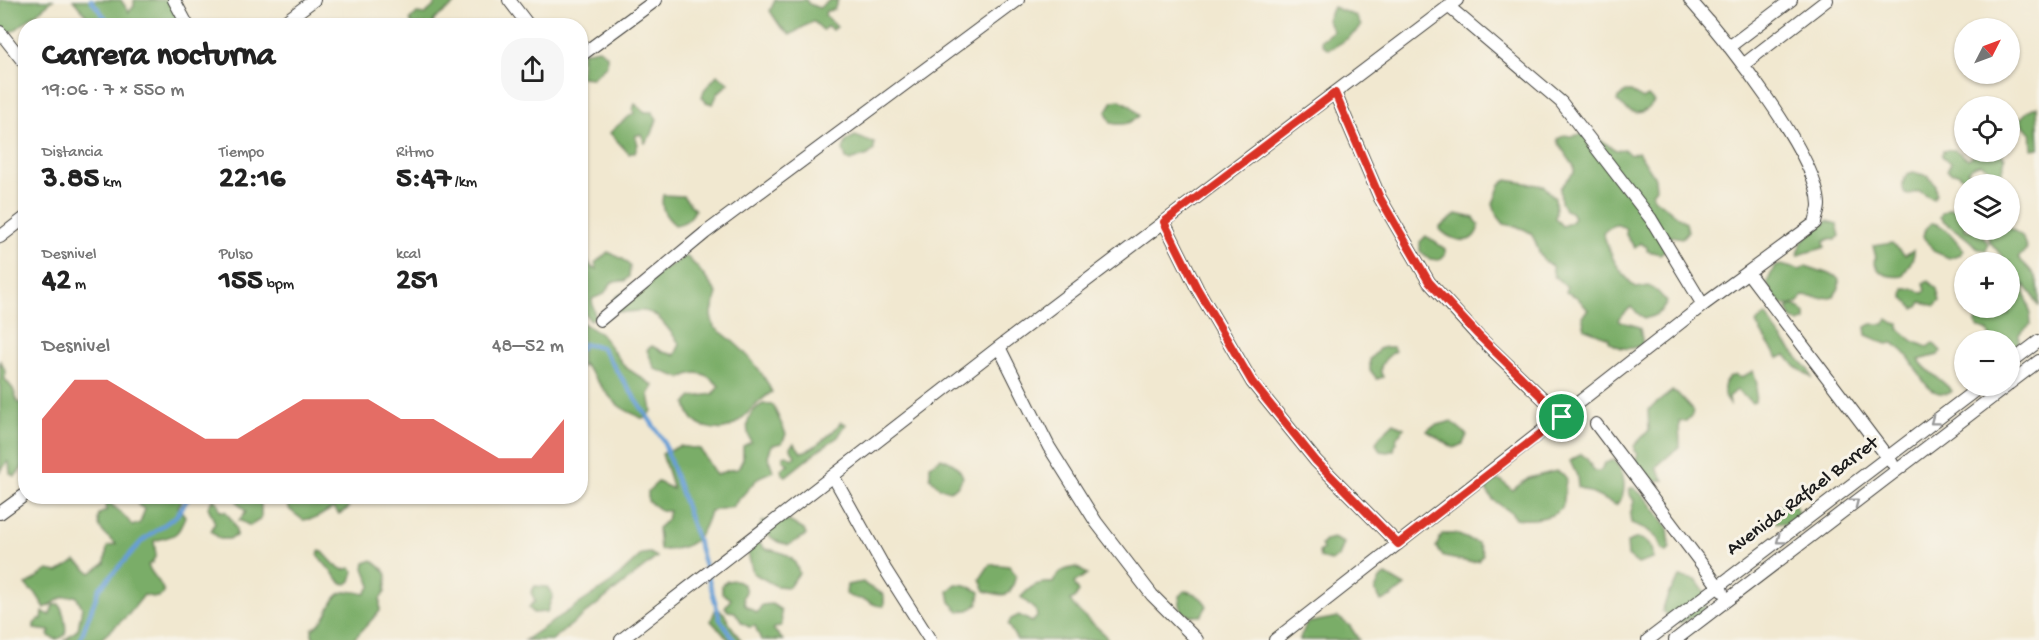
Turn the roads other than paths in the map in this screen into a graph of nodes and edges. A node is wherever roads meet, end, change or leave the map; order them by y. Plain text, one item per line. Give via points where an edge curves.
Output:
1 (174, 0) edge
2 (314, 0) edge
3 (509, 0) edge
4 (656, 0) edge
5 (1018, 0) edge
6 (1690, 0) edge
7 (1791, 0) edge
8 (1827, 0) edge
9 (1452, 3) edge
10 (1772, 14) junction
11 (184, 18) edge
12 (290, 18) edge
13 (523, 18) edge
14 (0, 32) edge
15 (1785, 32) junction
16 (1729, 46) junction
17 (588, 50) edge
18 (18, 55) edge
19 (1743, 65) junction
20 (1335, 93) junction
21 (1164, 222) junction
22 (18, 223) edge
23 (0, 237) edge
24 (1748, 273) junction
25 (1703, 305) junction
26 (600, 320) dead end
27 (2039, 341) edge
28 (999, 347) junction
29 (2020, 355) edge
30 (2039, 361) edge
31 (2020, 375) edge
32 (1968, 396) edge
33 (1993, 396) edge
34 (1562, 417) junction
35 (1596, 424) dead end
36 (1887, 457) junction
37 (1897, 470) junction
38 (833, 476) junction
39 (18, 500) edge
40 (0, 513) edge
41 (1398, 544) junction
42 (1718, 586) junction
43 (1728, 599) junction
44 (621, 640) edge
45 (930, 640) edge
46 (1197, 640) edge
47 (1275, 640) edge
48 (1648, 640) edge
49 (1675, 640) edge

1 - 11 street
2 - 12 street
3 - 13 street
4 - 17 street
5 - 26 street via 705,233
6 - 16 street
7 - 10 street
8 - 15 street
9 - 20 street
9 - 25 street via 1561,102 1651,219
10 - 15 street
10 - 16 street
14 - 18 street
15 - 19 street
16 - 19 street
19 - 24 street via 1804,158 1819,206 1815,223
20 - 21 street
20 - 34 street via 1380,198 1429,282
21 - 28 street
21 - 41 street via 1252,382 1316,461
22 - 23 street
24 - 25 street
24 - 36 street
25 - 34 street
27 - 29 street
28 - 38 street
28 - 46 street via 1049,447 1096,522 1152,595
30 - 31 street, Avenida Rafael Barret
32 -> 36 street, Avenida Rafael Barret
33 - 37 street, Avenida Rafael Barret
34 - 41 street
35 - 42 street
36 - 37 street
36 -> 42 street, Avenida Rafael Barret
43 -> 37 street, Avenida Rafael Barret
38 - 44 street
38 - 45 street
39 - 40 street
41 - 47 street
42 - 43 street
42 - 48 street, Avenida Rafael Barret
43 - 49 street, Avenida Rafael Barret

